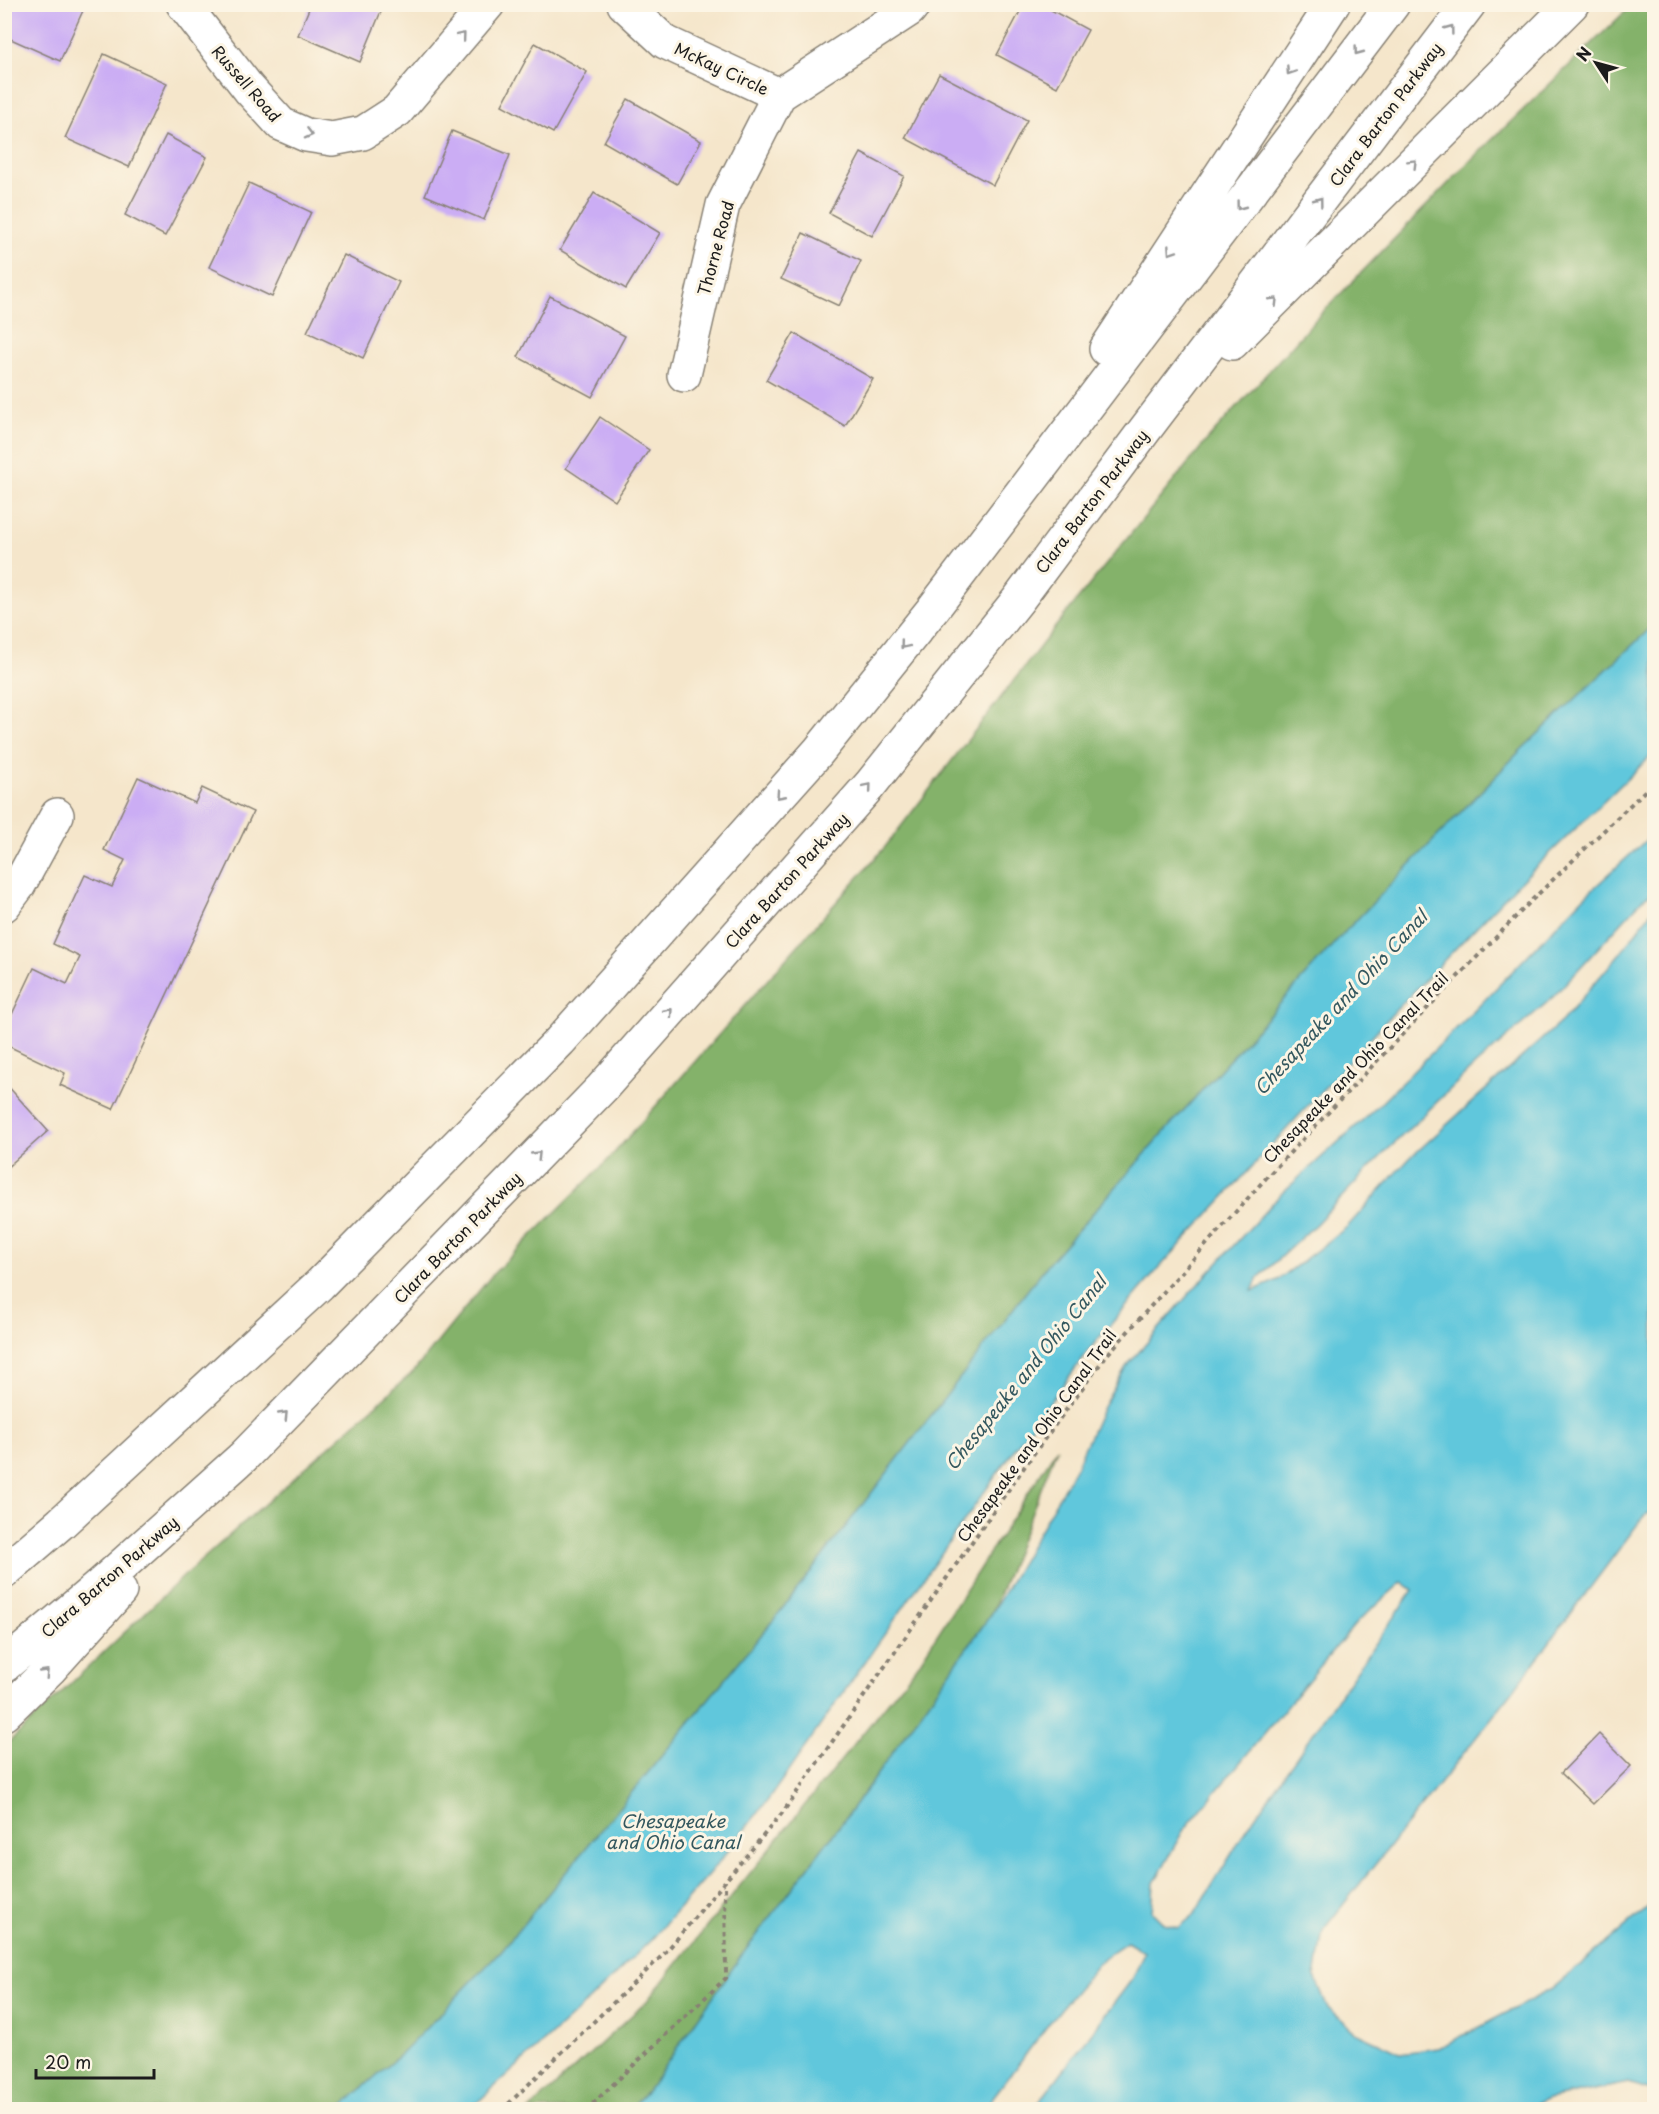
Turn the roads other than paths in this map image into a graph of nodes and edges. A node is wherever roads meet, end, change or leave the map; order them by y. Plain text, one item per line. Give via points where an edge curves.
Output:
1 (183, 4) edge
2 (488, 4) edge
3 (624, 4) edge
4 (914, 4) edge
5 (1333, 4) edge
6 (1393, 4) edge
7 (1469, 4) edge
8 (1572, 4) edge
9 (779, 94) junction
10 (684, 375) dead end
11 (1144, 431) junction
12 (933, 609) junction
13 (57, 815) dead end
14 (4, 905) edge
15 (243, 1457) junction
16 (4, 1572) edge
17 (4, 1666) edge
18 (4, 1714) edge

1 -> 2 main road, Russell Road via 281,124 306,135 332,139 363,133 397,111
3 - 9 main road, McKay Circle via 665,42
4 - 9 main road, McKay Circle
5 -> 12 main road
6 -> 12 main road
11 -> 7 main road, Clara Barton Parkway
11 -> 8 main road
9 - 10 main road, Thorne Road via 723,205
15 -> 11 main road, Clara Barton Parkway via 602,1088 870,785 1018,600
12 -> 16 main road via 818,752 560,1041 320,1284
13 - 14 main road
15 - 17 main road, Clara Barton Parkway
18 -> 15 main road via 50,1669

